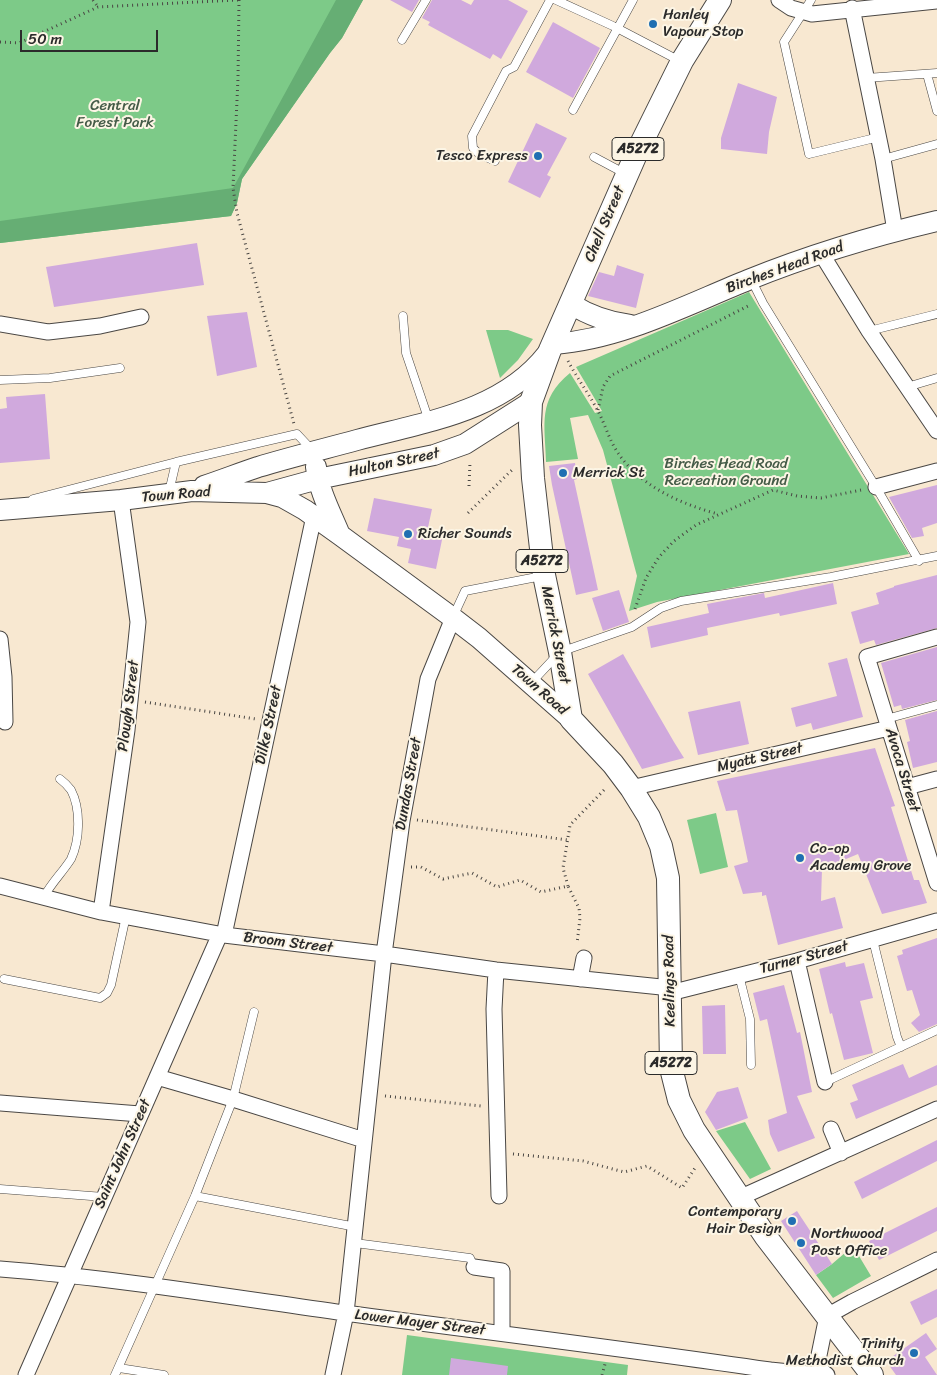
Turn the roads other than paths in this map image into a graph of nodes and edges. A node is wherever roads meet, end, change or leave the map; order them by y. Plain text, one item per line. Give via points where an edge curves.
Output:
1 (426, 0) edge
2 (550, 0) edge
3 (556, 0) edge
4 (633, 0) edge
5 (720, 0) edge
6 (779, 0) edge
7 (937, 1) edge
8 (807, 6) edge
9 (852, 8) junction
10 (618, 28) junction
11 (402, 40) dead end
12 (682, 61) junction
13 (937, 73) edge
14 (927, 74) junction
15 (866, 78) junction
16 (573, 110) dead end
17 (937, 111) edge
18 (878, 137) junction
19 (937, 144) edge
20 (594, 157) dead end
21 (883, 159) junction
22 (495, 161) dead end
23 (626, 174) junction
24 (937, 221) edge
25 (895, 231) junction
26 (821, 253) junction
27 (750, 279) junction
28 (571, 304) junction
29 (937, 314) edge
30 (403, 316) dead end
31 (141, 317) dead end
32 (0, 324) edge
33 (636, 326) junction
34 (869, 331) junction
35 (559, 355) junction
36 (120, 368) dead end
37 (937, 378) edge
38 (0, 380) edge
39 (907, 387) junction
40 (478, 405) junction
41 (522, 408) junction
42 (429, 421) junction
43 (937, 431) edge
44 (314, 452) junction
45 (176, 462) junction
46 (937, 471) edge
47 (318, 479) junction
48 (876, 487) junction
49 (192, 491) junction
50 (267, 493) junction
51 (169, 494) junction
52 (121, 500) junction
53 (0, 509) edge
54 (314, 516) junction
55 (340, 535) junction
56 (937, 556) edge
57 (919, 561) junction
58 (544, 575) junction
59 (453, 618) junction
60 (937, 637) edge
61 (0, 639) edge
62 (560, 652) junction
63 (2, 677) edge
64 (531, 683) junction
65 (937, 705) edge
66 (571, 718) junction
67 (5, 722) dead end
68 (887, 724) junction
69 (60, 779) dead end
70 (937, 779) edge
71 (626, 781) junction
72 (907, 787) junction
73 (933, 854) edge
74 (937, 883) edge
75 (0, 886) edge
76 (44, 897) junction
77 (101, 912) junction
78 (126, 916) junction
79 (937, 922) edge
80 (222, 934) junction
81 (873, 940) junction
82 (384, 954) junction
83 (584, 958) road end
84 (797, 961) junction
85 (496, 970) junction
86 (739, 975) junction
87 (4, 979) dead end
88 (580, 979) junction
89 (670, 990) junction
90 (254, 1012) dead end
91 (937, 1030) edge
92 (902, 1047) junction
93 (751, 1065) dead end
94 (157, 1077) junction
95 (825, 1082) joint
96 (233, 1099) junction
97 (0, 1103) edge
98 (937, 1109) edge
99 (140, 1114) junction
100 (831, 1129) dead end
101 (364, 1140) junction
102 (841, 1153) junction
103 (0, 1189) edge
104 (104, 1196) junction
105 (195, 1196) junction
106 (499, 1196) dead end
107 (740, 1198) junction
108 (355, 1240) junction
109 (937, 1260) edge
110 (474, 1267) joint
111 (0, 1269) edge
112 (70, 1275) junction
113 (154, 1287) junction
114 (346, 1313) junction
115 (827, 1316) junction
116 (502, 1333) junction
117 (117, 1372) edge
118 (772, 1372) edge
119 (26, 1375) edge
120 (164, 1375) edge
121 (333, 1375) edge
122 (819, 1375) edge
123 (827, 1375) edge
124 (872, 1375) edge

1 - 11 lane
2 - 22 lane via 514,67 506,71 472,136 473,148
3 - 10 lane
4 - 10 lane
5 - 12 main road, Chell Street / A5272
6 - 8 street via 791,8
7 - 9 street
8 - 9 street via 812,14
8 - 18 lane via 784,42 809,154
9 - 15 street
10 - 12 lane
10 - 16 lane
12 - 23 main road, Chell Street / A5272
13 - 14 lane
14 - 15 lane
14 - 17 lane
15 - 18 street
18 - 21 street
19 - 21 lane
20 - 23 lane
21 - 25 street
23 - 28 main road, Chell Street / A5272
24 - 25 main road, Birches Head Road
25 - 26 main road, Birches Head Road
26 - 27 main road, Birches Head Road
26 - 34 street
27 - 33 main road, Birches Head Road
27 - 48 lane
28 - 33 main road via 600,320
28 - 35 main road, Chell Street / A5272
29 - 34 lane
30 - 42 lane via 406,354
31 - 32 street via 48,332
33 - 35 main road, Birches Head Road via 587,339
34 - 39 street
35 - 40 main road, Hulton Street via 540,363 519,383
35 - 41 main road, Chell Street / A5272
36 - 38 lane via 50,378
37 - 39 lane
39 - 43 street
40 - 41 main road, Hulton Street
40 - 42 main road, Hulton Street
41 - 47 main road, Hulton Street via 450,450
41 - 58 main road, Merrick Street / A5272 via 531,429
42 - 44 main road, Hulton Street
44 - 45 lane via 297,434
44 - 47 main road
44 - 49 main road, Hulton Street via 257,467
45 - 51 lane
45 - 53 lane
46 - 48 street
47 - 50 main road, Hulton Street
47 - 55 main road
48 - 57 lane
49 - 50 main road, Town Road
49 - 51 main road, Town Road
50 - 54 main road, Town Road via 282,497
51 - 52 main road, Town Road
52 - 53 main road, Town Road
52 - 77 street, Plough Street via 138,622
54 - 55 main road, Town Road
54 - 80 street, Dilke Street
55 - 59 main road, Town Road
56 - 57 lane
57 - 62 lane via 681,601 661,608 632,627
58 - 59 lane via 465,591
58 - 62 main road, Merrick Street / A5272
59 - 64 main road, Town Road
59 - 82 street, Dundas Street via 428,679 402,818
60 - 68 street, Avoca Street via 867,657
61 - 63 street
62 - 64 lane
62 - 66 main road, Merrick Street / A5272
63 - 67 street
64 - 66 main road, Town Road
65 - 68 lane
66 - 71 main road, Keelings Road / A5272
68 - 71 street, Myatt Street
68 - 72 street, Avoca Street
69 - 76 lane via 70,788 74,799 78,817 76,842 70,859
70 - 72 street
71 - 89 main road, Keelings Road / A5272 via 649,817 661,846 668,878
72 - 73 street, Avoca Street
73 - 74 street, Avoca Street
75 - 76 street, Broom Street
76 - 77 street, Broom Street
77 - 78 street, Broom Street
78 - 80 street, Broom Street
78 - 87 lane via 111,985 107,994 100,998
79 - 81 street, Turner Street
80 - 82 street, Broom Street
80 - 94 street, Saint John Street
81 - 84 street, Turner Street
81 - 92 lane
82 - 85 street, Broom Street
82 - 101 street, Dundas Street
83 - 88 street
84 - 86 street, Turner Street
84 - 95 street
85 - 88 street, Broom Street
85 - 106 street via 494,1009
86 - 89 street, Turner Street
86 - 93 lane via 750,1019
88 - 89 street, Broom Street
89 - 107 main road, Keelings Road / A5272 via 671,1068 679,1100 694,1130
90 - 96 lane
91 - 92 lane
92 - 95 lane
94 - 96 street
94 - 99 street, Saint John Street
96 - 101 street
96 - 105 lane
97 - 99 street
98 - 102 street
99 - 104 street, Saint John Street
100 - 102 street
101 - 108 street, Dundas Street
102 - 107 street
103 - 104 lane
104 - 112 street, Saint John Street
105 - 108 lane
105 - 113 lane
107 - 115 main road, Keelings Road / A5272
108 - 110 lane via 470,1258
108 - 114 street, Dundas Street
109 - 115 street
110 - 116 street via 502,1270
111 - 112 street, Lower Mayer Street
112 - 113 street, Lower Mayer Street
112 - 119 street, Saint John Street
113 - 114 street, Lower Mayer Street
113 - 117 lane
114 - 116 street, Lower Mayer Street
114 - 121 street, Dundas Street
115 - 123 street via 818,1360
115 - 124 main road, Keelings Road / A5272
116 - 118 street, Lower Mayer Street
117 - 120 lane
118 - 122 street, Lower Mayer Street

